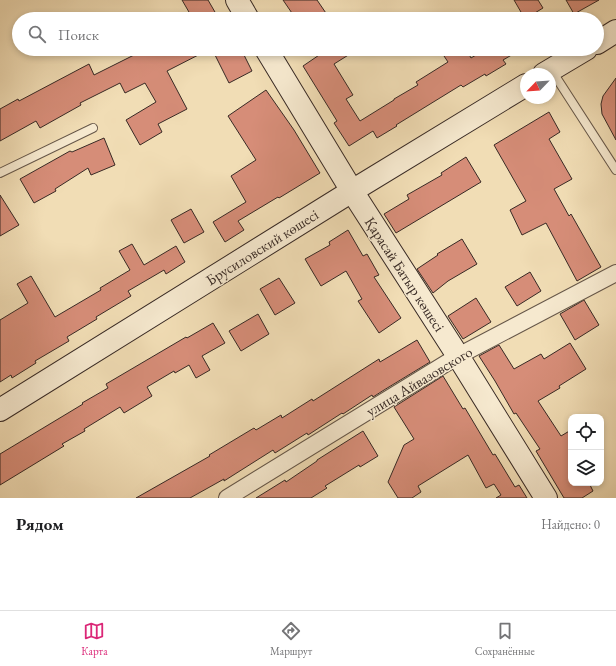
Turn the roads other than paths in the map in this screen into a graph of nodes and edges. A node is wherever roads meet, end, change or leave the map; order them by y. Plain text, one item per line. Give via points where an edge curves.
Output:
1 (237, 0) edge
2 (244, 12) edge
3 (616, 31) edge
4 (604, 39) edge
5 (270, 56) edge
6 (574, 56) edge
7 (555, 68) edge
8 (556, 84) edge
9 (520, 89) edge
10 (93, 128) dead end
11 (616, 170) edge
12 (0, 173) edge
13 (352, 191) junction
14 (616, 273) edge
15 (458, 356) junction
16 (0, 410) edge
17 (227, 498) edge
18 (546, 498) edge

1 - 2 street
3 - 4 street
5 - 13 street, Қарасай Батыр көшесі
6 - 7 street
8 - 11 lane
9 - 13 street, Брусиловский көшесі
10 - 12 lane
13 - 15 street, Қарасай Батыр көшесі
13 - 16 street, Брусиловский көшесі
14 - 15 street, улица Айвазовского
15 - 17 street, улица Айвазовского
15 - 18 street, Қарасай Батыр көшесі

